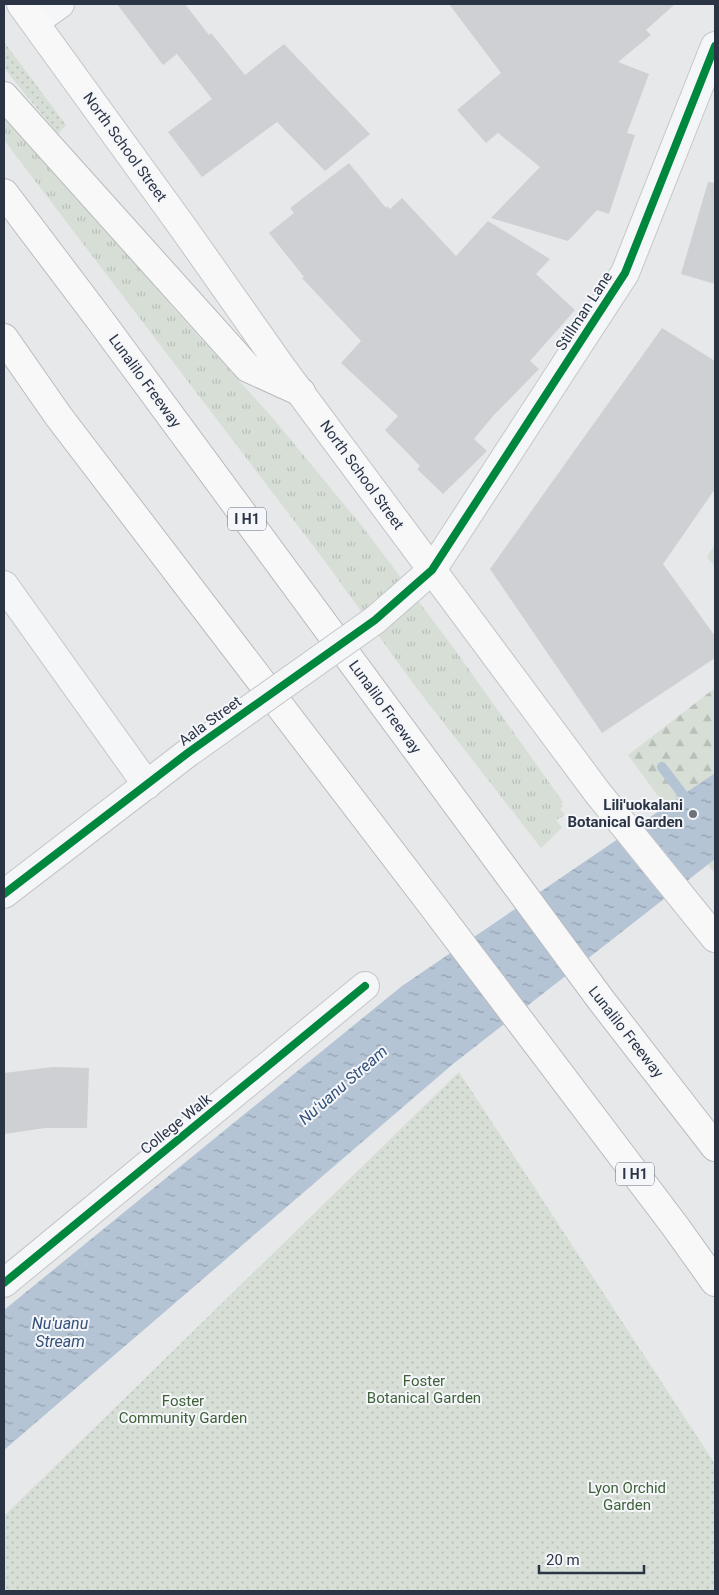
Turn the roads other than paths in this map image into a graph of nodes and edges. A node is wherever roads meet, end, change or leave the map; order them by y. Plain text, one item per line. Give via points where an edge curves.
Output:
1 (60, 4) edge
2 (28, 13) edge
3 (715, 46) edge
4 (4, 96) edge
5 (4, 193) edge
6 (4, 338) edge
7 (4, 368) edge
8 (301, 392) junction
9 (59, 417) junction
10 (432, 570) junction
11 (4, 585) edge
12 (146, 785) junction
13 (4, 894) edge
14 (711, 933) edge
15 (365, 986) dead end
16 (715, 1146) edge
17 (715, 1282) edge
18 (4, 1283) edge

1 - 2 street
2 - 8 main road, North School Street
3 - 10 street, Stillman Lane via 625,273
4 - 8 main road via 248,368
5 - 16 main road, Lunalilo Freeway / I H1 via 600,1000
6 - 9 main road, I H1
7 - 9 main road via 24,390
8 - 10 main road, North School Street
9 - 17 main road, I H1
10 - 12 street, Aala Street, bridge via 375,620
10 - 14 main road, North School Street via 597,792
11 - 12 street
12 - 13 street, Aala Street
15 - 18 street, College Walk

